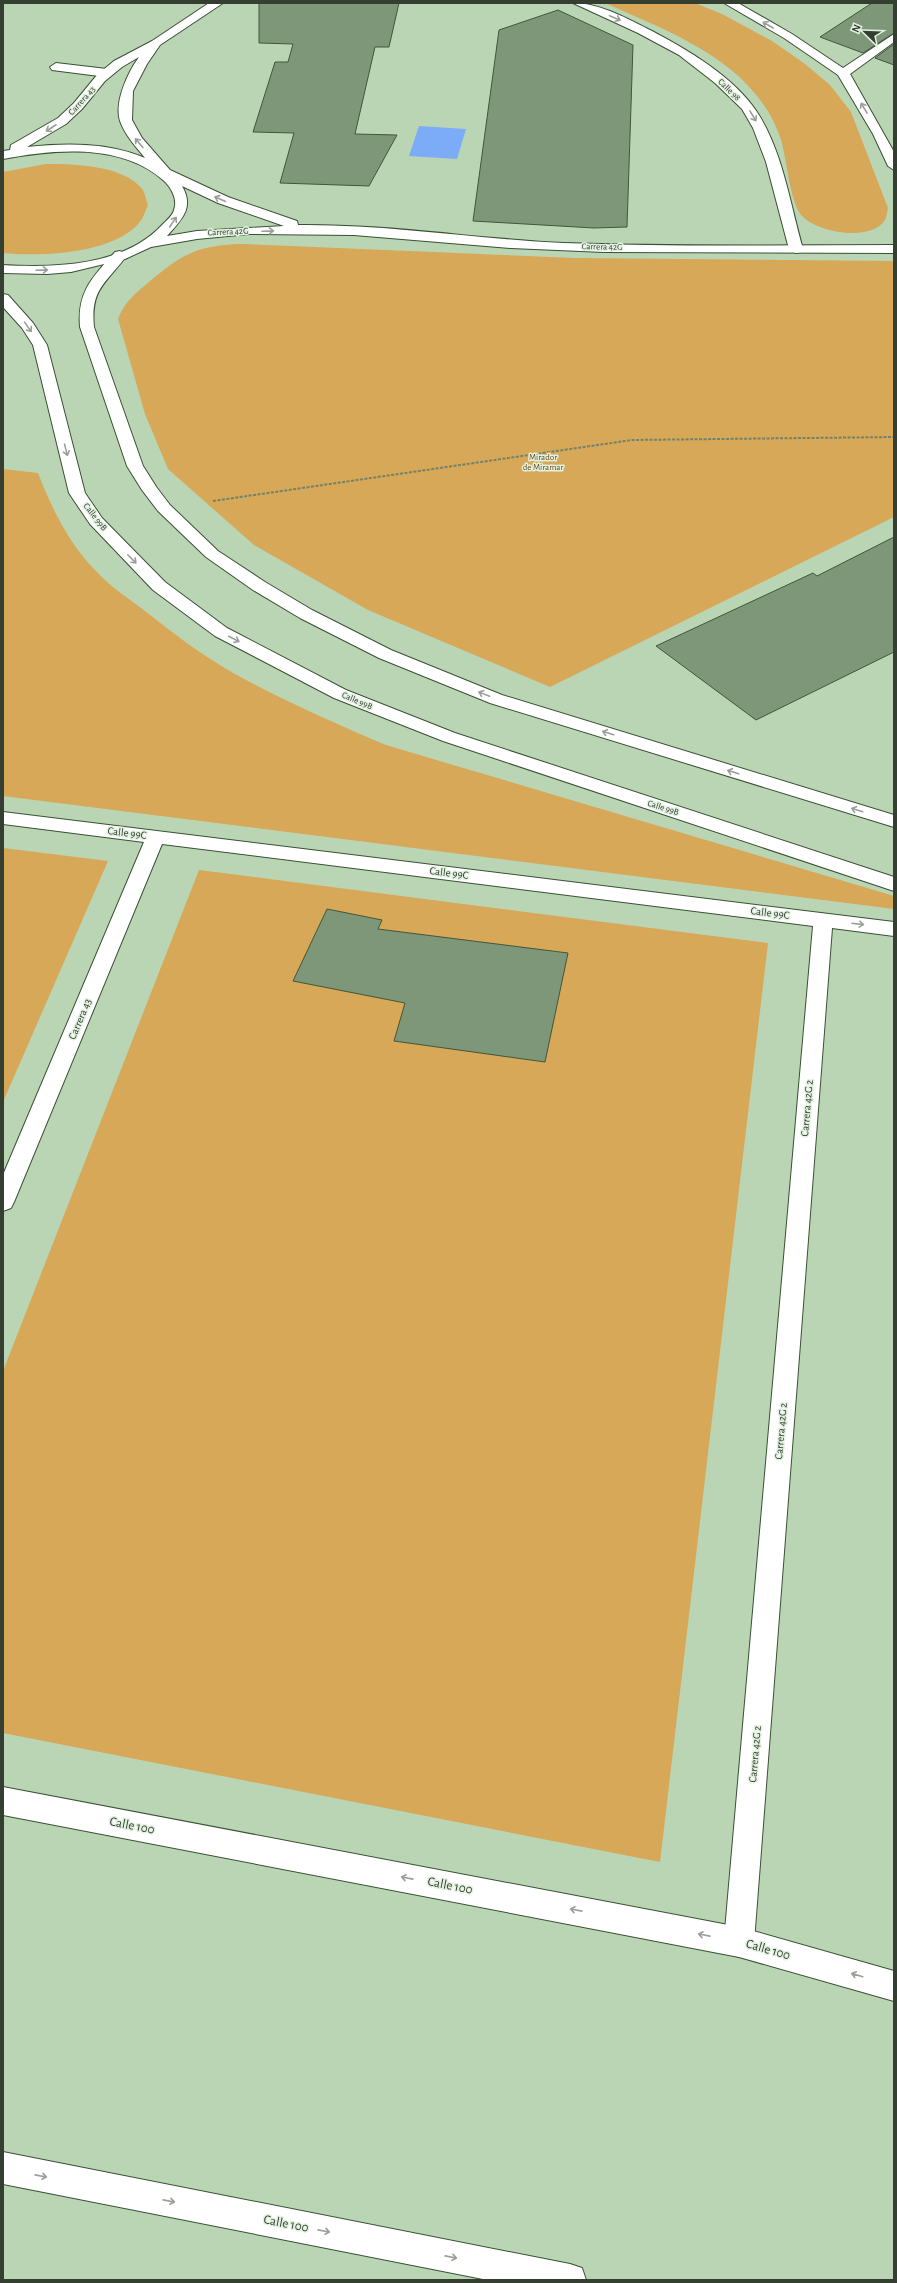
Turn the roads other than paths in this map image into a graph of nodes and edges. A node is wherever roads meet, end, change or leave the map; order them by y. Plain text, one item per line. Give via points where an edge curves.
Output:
1 (217, 3) edge
2 (578, 3) edge
3 (731, 3) edge
4 (894, 36) edge
5 (156, 42) junction
6 (69, 58) dead end
7 (118, 64) junction
8 (56, 67) dead end
9 (843, 72) junction
10 (107, 73) junction
11 (894, 133) edge
12 (879, 134) junction
13 (3, 154) edge
14 (894, 166) edge
15 (165, 173) junction
16 (310, 229) junction
17 (146, 244) junction
18 (796, 249) junction
19 (894, 249) edge
20 (120, 255) junction
21 (3, 269) edge
22 (3, 298) edge
23 (3, 818) edge
24 (894, 821) edge
25 (156, 836) junction
26 (894, 884) edge
27 (823, 920) junction
28 (894, 929) edge
29 (3, 1202) edge
30 (3, 1801) edge
31 (739, 1942) junction
32 (894, 1986) edge
33 (3, 2168) edge
34 (570, 2280) edge

1 - 5 street, Carrera 43
2 -> 18 street, Calle 98 via 640,29 690,57 728,86 752,113 765,139
9 -> 3 street
4 - 9 street
5 - 7 street, Carrera 43
15 -> 5 street, Carrera 43 via 136,139 126,120 125,102 131,80
6 - 7 street
7 - 10 street, Carrera 43
8 - 10 street
12 -> 9 street
10 -> 13 street, Carrera 43 via 62,121 38,137
11 - 12 street
12 - 14 street
13 - 15 street, Carrera 42G via 60,148 102,151 138,159
16 -> 15 street, Carrera 42G via 252,212
17 -> 15 street, Carrera 43 via 167,230 181,210 180,190
17 -> 16 street, Carrera 42G via 205,233
16 - 18 street, Carrera 42G via 562,246
17 - 20 street
18 - 19 street, Carrera 42G
21 -> 20 street via 56,270 101,262
24 -> 20 street via 496,699 385,654 306,614 212,554 164,508 135,466 85,316 87,297 93,286
22 -> 26 street, Calle 99B via 28,326 40,345 77,493 96,521 159,586 221,632 340,694 403,720
23 - 25 street, Calle 99C
25 - 27 street, Calle 99C
25 - 29 street, Carrera 43
27 -> 28 street, Calle 99C
27 - 31 street, Carrera 42G 2
31 -> 30 street, Calle 100
32 -> 31 street, Calle 100
33 -> 34 street, Calle 100

